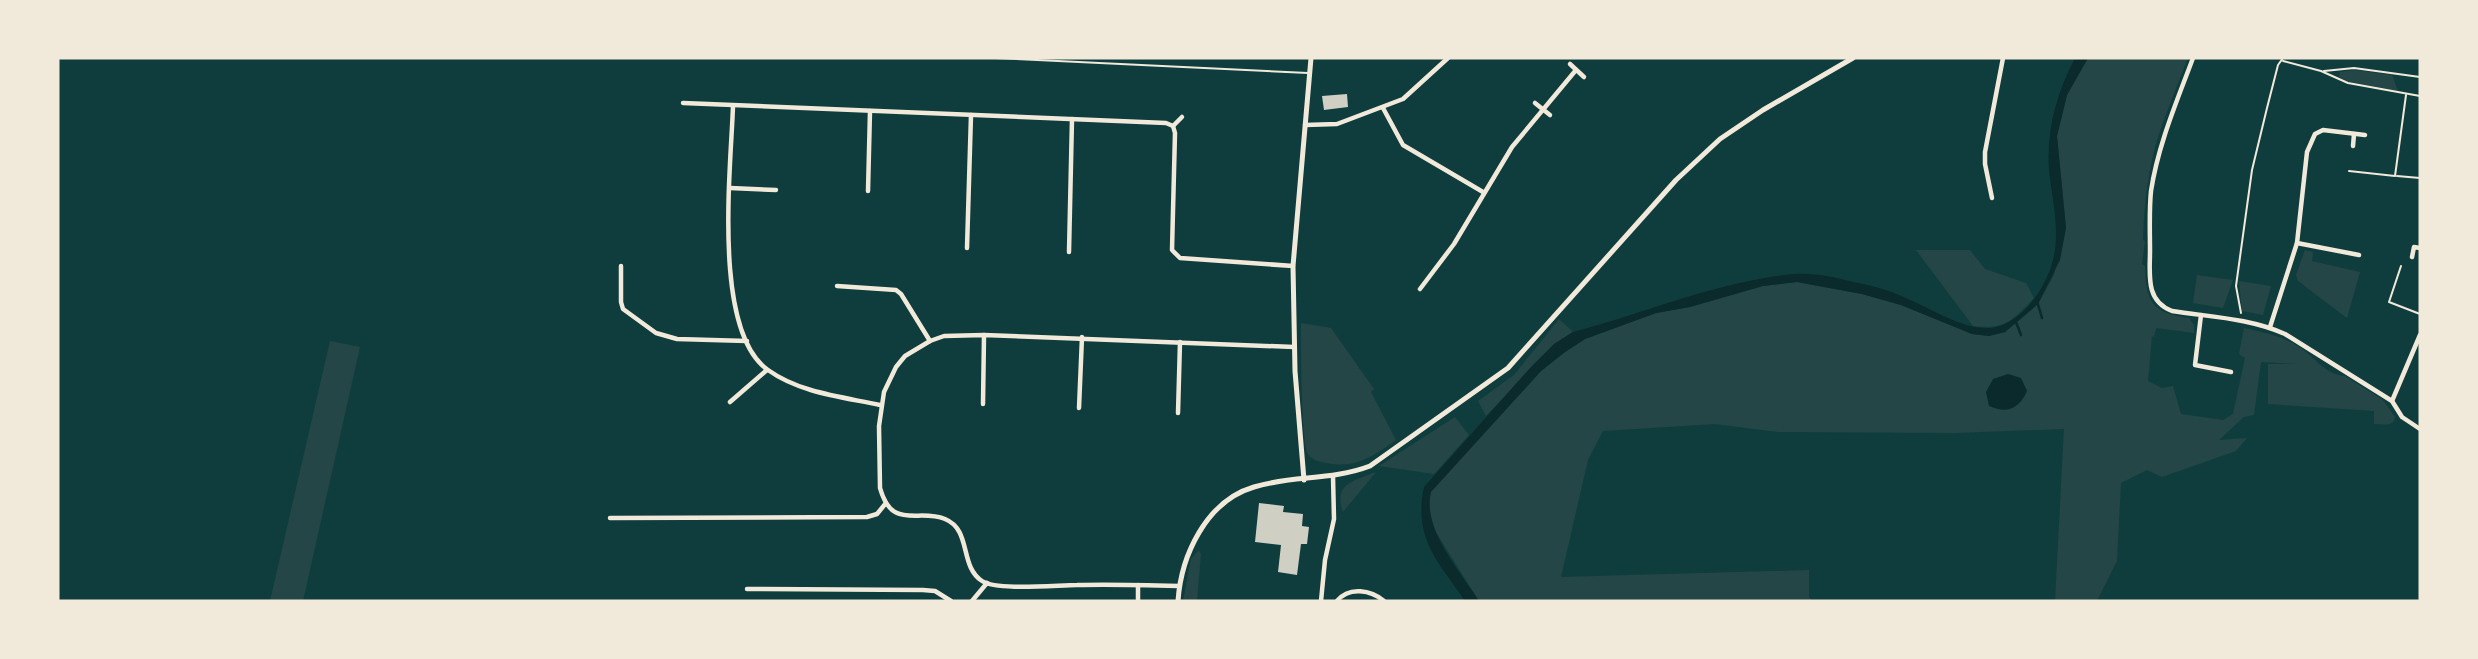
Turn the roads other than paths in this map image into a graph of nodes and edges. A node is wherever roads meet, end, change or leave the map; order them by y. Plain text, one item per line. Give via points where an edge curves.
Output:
1 (995, 58) edge
2 (1311, 58) edge
3 (1448, 58) edge
4 (1853, 58) edge
5 (2003, 58) edge
6 (2193, 58) edge
7 (1570, 64) dead end
8 (1576, 70) junction
9 (1310, 74) junction
10 (1584, 77) dead end
11 (683, 103) dead end
12 (1535, 103) dead end
13 (733, 106) junction
14 (1383, 108) junction
15 (1543, 109) junction
16 (870, 111) junction
17 (971, 115) junction
18 (1550, 115) dead end
19 (1182, 117) dead end
20 (1072, 119) junction
21 (1304, 125) junction
22 (1173, 126) junction
23 (2354, 134) junction
24 (2365, 135) dead end
25 (2353, 146) dead end
26 (730, 188) junction
27 (776, 190) dead end
28 (867, 191) dead end
29 (1483, 192) junction
30 (1992, 198) dead end
31 (2297, 243) junction
32 (967, 248) dead end
33 (2420, 248) edge
34 (1069, 252) dead end
35 (2359, 255) dead end
36 (2412, 257) dead end
37 (621, 265) dead end
38 (1293, 266) junction
39 (837, 286) dead end
40 (1420, 289) dead end
41 (2201, 315) junction
42 (2270, 327) junction
43 (984, 335) junction
44 (2420, 335) edge
45 (1082, 337) junction
46 (747, 341) junction
47 (930, 341) junction
48 (1180, 342) junction
49 (1294, 347) junction
50 (767, 370) junction
51 (2231, 372) dead end
52 (2392, 401) junction
53 (730, 402) dead end
54 (983, 404) dead end
55 (880, 405) junction
56 (1079, 408) dead end
57 (1178, 413) dead end
58 (2420, 429) edge
59 (1333, 477) junction
60 (1304, 480) junction
61 (886, 503) junction
62 (610, 518) dead end
63 (987, 583) junction
64 (1138, 585) junction
65 (1179, 586) junction
66 (747, 589) dead end
67 (951, 601) edge
68 (972, 601) edge
69 (1138, 601) edge
70 (1178, 601) edge
71 (1321, 601) edge
72 (1337, 601) edge
73 (1384, 601) edge

1 - 9 lane
2 - 9 street
3 - 14 street via 1408,96
4 - 59 street via 1720,139 1676,180 1497,377 1370,466
5 - 30 street via 1985,152
6 - 41 street via 2168,122 2152,189 2149,275 2162,307
7 - 8 street
8 - 10 street
8 - 15 street
9 - 21 street
11 - 13 street
12 - 15 street
13 - 16 street
13 - 26 street
14 - 21 street via 1337,124
14 - 29 street via 1403,145
15 - 18 street
15 - 29 street
16 - 17 street
16 - 28 street
17 - 20 street
17 - 32 street
19 - 22 street
20 - 22 street
20 - 34 street
21 - 38 street
22 - 38 street via 1175,255
23 - 24 street
23 - 25 street
23 - 31 street via 2323,130 2315,134 2307,152
26 - 27 street
26 - 46 street via 734,306
29 - 40 street via 1454,244
31 - 35 street
31 - 42 street
33 - 36 street via 2414,247
37 - 46 street via 623,309 656,333 677,339
38 - 49 street
39 - 47 street via 896,290
41 - 42 street
41 - 51 street via 2195,365
42 - 52 street
43 - 45 street
43 - 47 street
43 - 54 street
44 - 52 street
45 - 48 street
45 - 56 street
46 - 50 street
47 - 55 street via 896,367
48 - 49 street
48 - 57 street
49 - 60 street
50 - 53 street
50 - 55 street via 807,389
52 - 58 street via 2402,417
55 - 61 street via 880,488
59 - 60 street
59 - 71 street via 1334,519
60 - 65 street via 1254,486 1227,502 1195,539
61 - 62 street via 877,514 867,517
61 - 63 street via 902,515 937,517 955,526 972,571
63 - 64 street
63 - 68 street
64 - 65 street
64 - 69 street
65 - 70 street
66 - 67 street via 923,590
72 - 73 street via 1349,591

